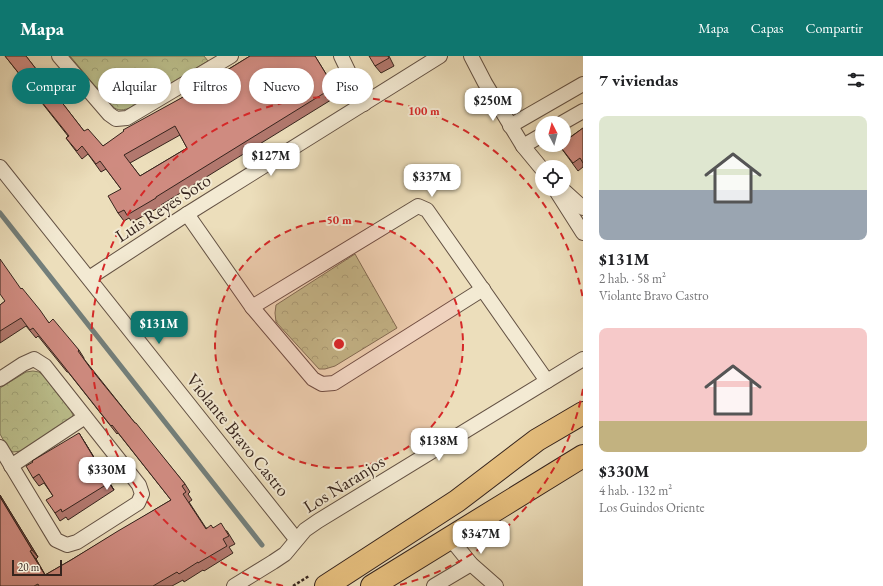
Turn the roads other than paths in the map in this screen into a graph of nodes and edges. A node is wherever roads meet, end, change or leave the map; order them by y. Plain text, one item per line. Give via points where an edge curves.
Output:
1 (59, 56) edge
2 (231, 56) edge
3 (340, 56) edge
4 (440, 56) edge
5 (471, 56) edge
6 (346, 68) edge
7 (583, 84) edge
8 (373, 98) edge
9 (364, 104) edge
10 (583, 111) edge
11 (571, 118) edge
12 (510, 126) junction
13 (535, 139) edge
14 (523, 146) junction
15 (535, 161) edge
16 (0, 167) edge
17 (559, 196) edge
18 (570, 196) edge
19 (583, 208) edge
20 (187, 214) junction
21 (583, 233) edge
22 (89, 278) junction
23 (483, 289) junction
24 (252, 307) junction
25 (583, 359) edge
26 (0, 379) edge
27 (547, 381) junction
28 (583, 413) edge
29 (85, 417) junction
30 (0, 447) edge
31 (583, 456) edge
32 (11, 466) junction
33 (450, 538) junction
34 (296, 539) junction
35 (471, 564) junction
36 (234, 586) edge
37 (326, 586) edge
38 (372, 586) edge
39 (434, 586) edge
40 (496, 586) edge

1 - 2 street via 116,119 127,118
3 - 6 street
4 - 8 street, Luis Reyes Soto
5 - 12 street
7 - 12 street
9 - 20 street, Luis Reyes Soto
10 - 11 street
12 - 14 street
13 - 14 street
14 - 15 street
16 - 22 street, Violante Bravo Castro
17 - 21 street
18 - 19 street
20 - 22 street, Luis Reyes Soto
20 - 24 street
22 - 34 street, Violante Bravo Castro
23 - 24 street via 334,383 322,384 313,379
23 - 24 street via 427,210 418,206
23 - 27 street
25 - 27 street, Los Naranjos
26 - 29 street via 34,359 45,366
27 - 34 street, Los Naranjos via 318,521
28 - 37 main road via 537,440 457,501
29 - 32 street
29 - 32 street via 139,485 142,494 138,503 77,542 67,545 56,540
30 - 32 street
31 - 33 main road
33 - 35 street
33 - 38 main road
34 - 36 street, Los Naranjos via 285,554
35 - 39 street
35 - 40 street

